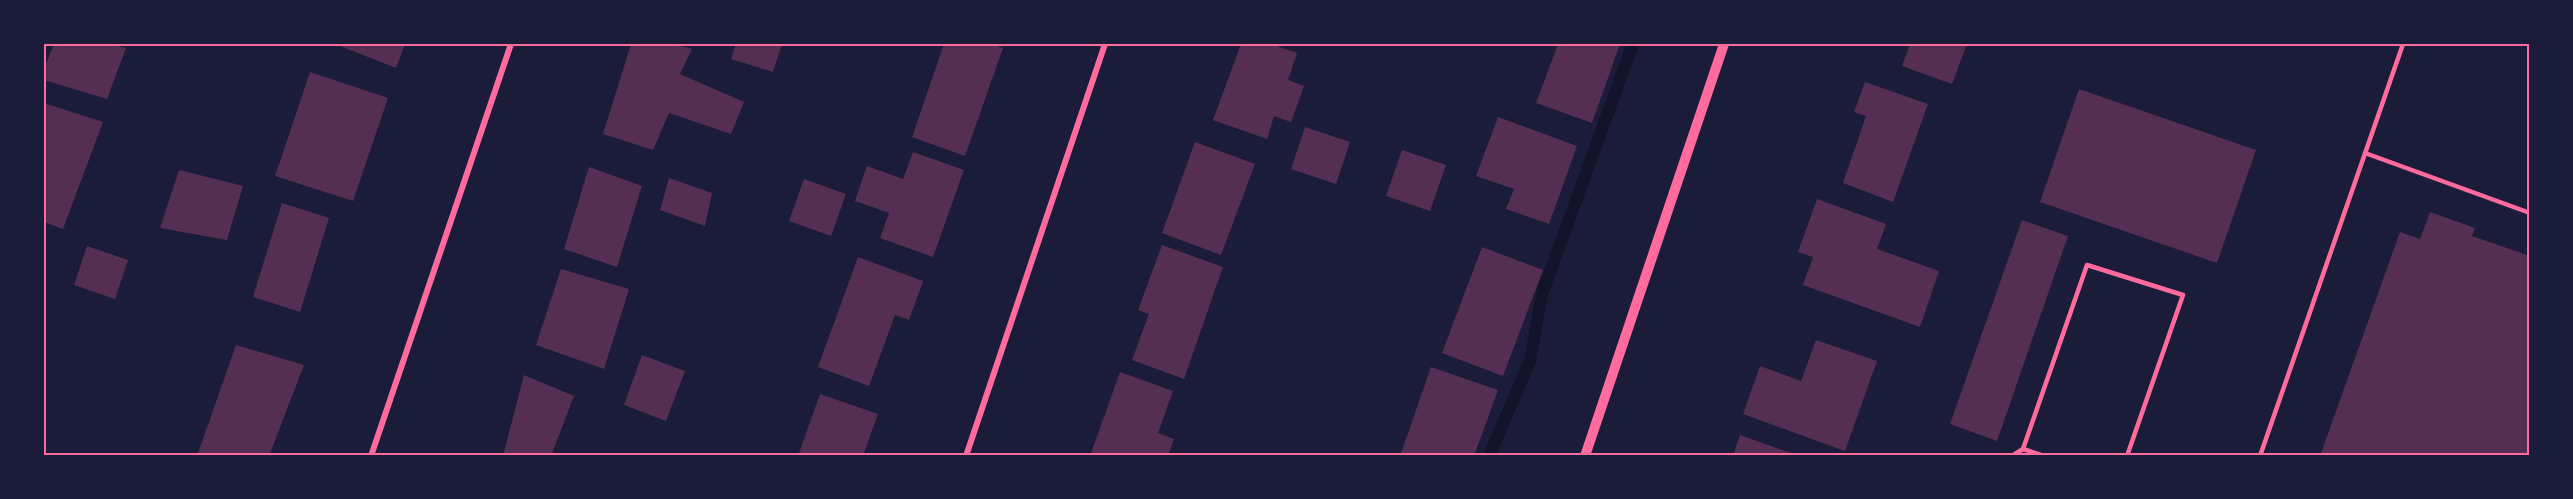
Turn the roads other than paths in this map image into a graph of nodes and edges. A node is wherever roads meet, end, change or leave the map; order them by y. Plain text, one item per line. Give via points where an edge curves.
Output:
1 (512, 44) edge
2 (1105, 44) edge
3 (1725, 44) edge
4 (2403, 44) edge
5 (2365, 153) junction
6 (2529, 213) edge
7 (2023, 449) junction
8 (371, 456) edge
9 (966, 456) edge
10 (1586, 456) edge
11 (2012, 456) edge
12 (2044, 456) edge
13 (2127, 456) edge
14 (2260, 456) edge

1 - 8 street
2 - 9 street
3 - 10 street
4 - 5 lane
5 - 6 lane
5 - 14 lane
7 - 11 lane
7 - 12 lane
7 - 13 lane via 2087,265 2183,295

